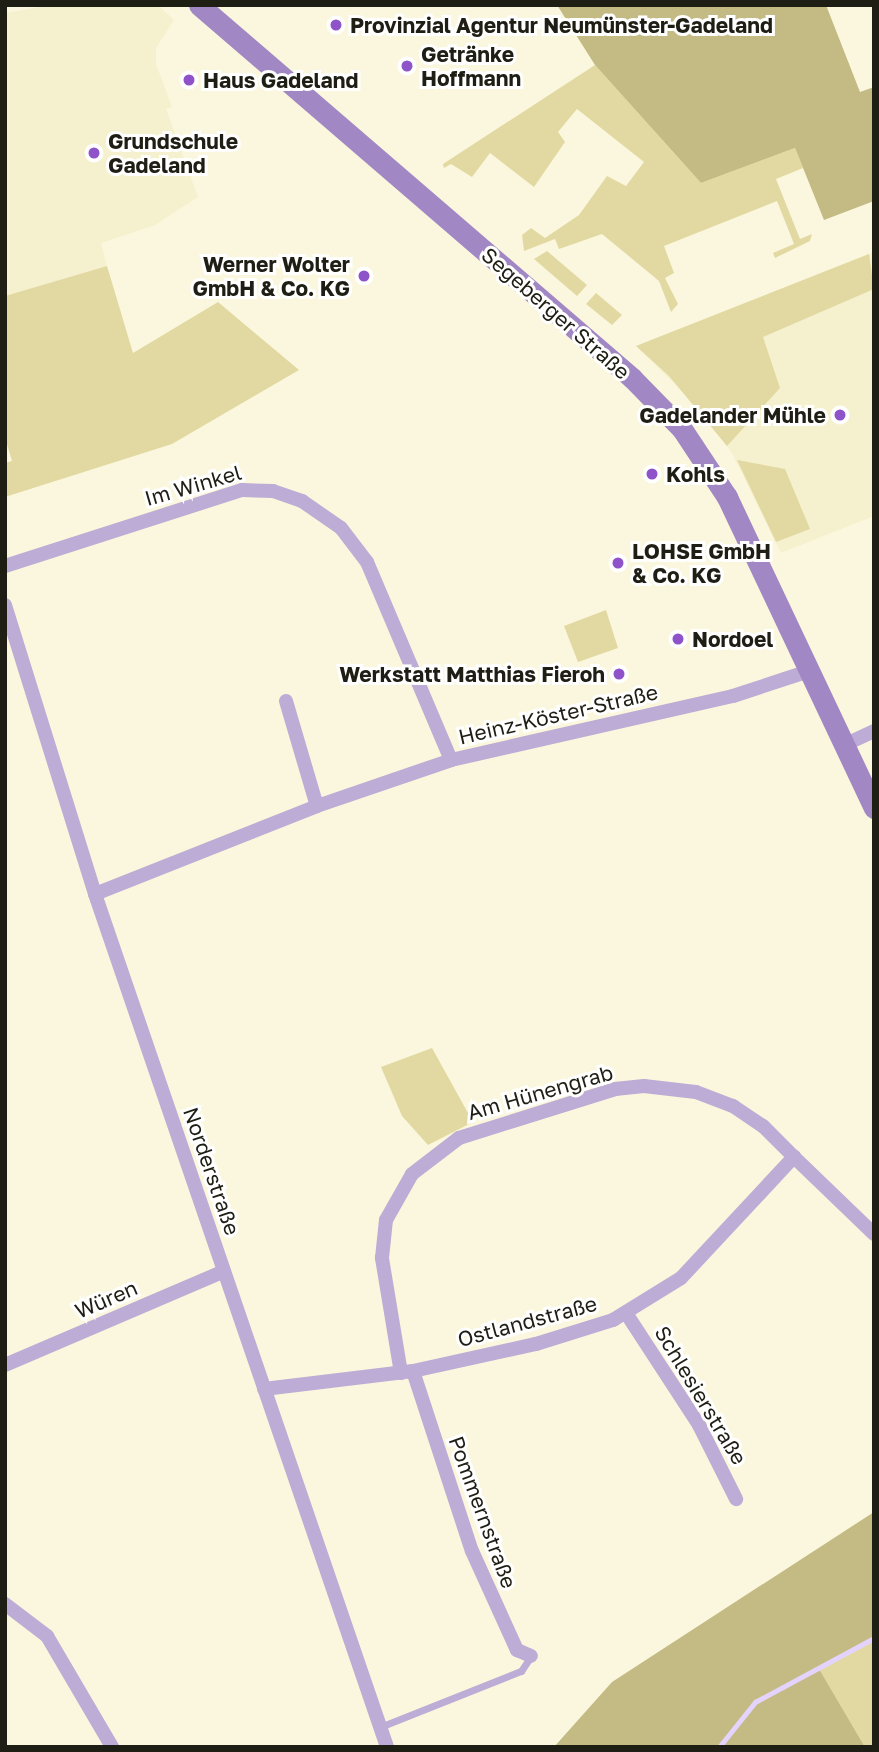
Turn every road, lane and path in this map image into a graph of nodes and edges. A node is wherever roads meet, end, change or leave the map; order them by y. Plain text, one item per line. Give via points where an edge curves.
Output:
1 (199, 5) edge
2 (5, 566) edge
3 (5, 605) edge
4 (809, 671) junction
5 (286, 701) dead end
6 (874, 731) edge
7 (844, 745) junction
8 (451, 760) junction
9 (317, 806) junction
10 (874, 808) edge
11 (95, 894) junction
12 (794, 1157) junction
13 (874, 1234) edge
14 (224, 1271) junction
15 (626, 1313) junction
16 (5, 1365) edge
17 (407, 1372) junction
18 (264, 1389) junction
19 (736, 1499) dead end
20 (5, 1604) edge
21 (531, 1656) joint
22 (380, 1727) junction
23 (111, 1746) edge
24 (387, 1747) edge

1 - 4 main road, Segeberger Straße via 656,401 709,465
2 - 8 street, Im Winkel via 242,490 287,494 329,518 360,550
3 - 11 street, Norderstraße
4 - 7 main road, Segeberger Straße
4 - 8 street, Heinz-Köster-Straße via 733,696
5 - 9 street
6 - 7 street
7 - 10 main road, Segeberger Straße
8 - 9 street, Heinz-Köster-Straße
9 - 11 street, Heinz-Köster-Straße
11 - 14 street, Norderstraße
12 - 13 street
12 - 15 street, Ostlandstraße via 705,1256 681,1278
12 - 17 street, Am Hünengrab via 741,1111 696,1091 673,1087 615,1089 459,1138 412,1174 386,1220 382,1258
14 - 16 street, Würen
14 - 18 street, Norderstraße
15 - 17 street, Ostlandstraße via 565,1336
15 - 19 street, Schlesierstraße via 699,1425
17 - 18 street, Ostlandstraße
17 - 21 street, Pommernstraße via 472,1551 517,1650
18 - 22 street, Norderstraße
20 - 23 street via 47,1636
21 - 22 lane via 521,1671
22 - 24 street, Norderstraße

